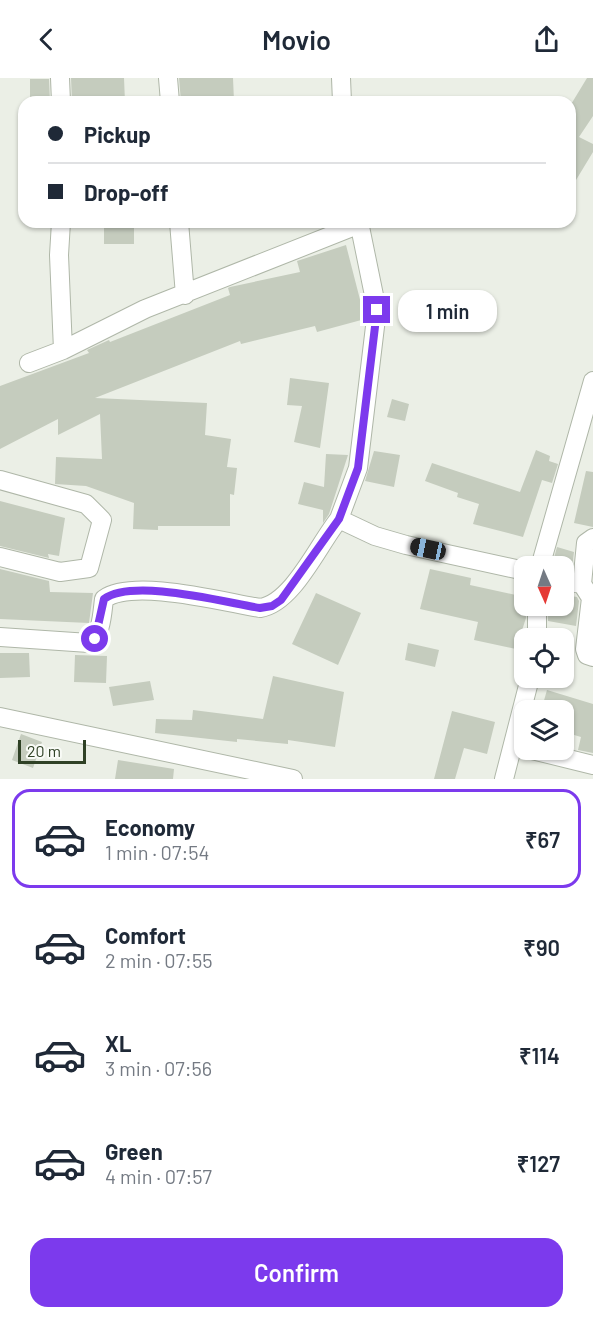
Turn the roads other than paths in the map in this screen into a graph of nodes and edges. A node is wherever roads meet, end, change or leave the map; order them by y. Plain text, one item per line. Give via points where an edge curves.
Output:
1 (60, 78) edge
2 (168, 78) edge
3 (341, 78) edge
4 (61, 96) edge
5 (170, 96) edge
6 (342, 96) edge
7 (61, 228) edge
8 (179, 228) edge
9 (347, 228) edge
10 (360, 228) edge
11 (185, 295) junction
12 (63, 350) junction
13 (29, 363) dead end
14 (593, 381) edge
15 (0, 480) edge
16 (339, 519) junction
17 (593, 538) edge
18 (0, 556) edge
19 (543, 556) edge
20 (514, 569) edge
21 (574, 579) edge
22 (574, 583) edge
23 (0, 637) edge
24 (593, 657) edge
25 (0, 717) edge
26 (514, 758) edge
27 (573, 760) edge
28 (593, 765) edge
29 (293, 779) edge
30 (504, 779) edge

1 - 4 street
2 - 5 street
3 - 6 street
7 - 12 street
8 - 11 street
9 - 11 street
10 - 16 street via 377,310 358,468
11 - 12 street via 145,309
12 - 13 street
14 - 19 street
15 - 18 street via 86,504 102,520 89,568 60,572
16 - 20 street via 396,542
16 - 23 street via 289,590 272,606 260,608 140,589 113,593 104,599 99,630 89,643
17 - 21 street via 586,543
22 - 24 street via 591,598 585,649
25 - 29 street
26 - 30 street
27 - 28 street

